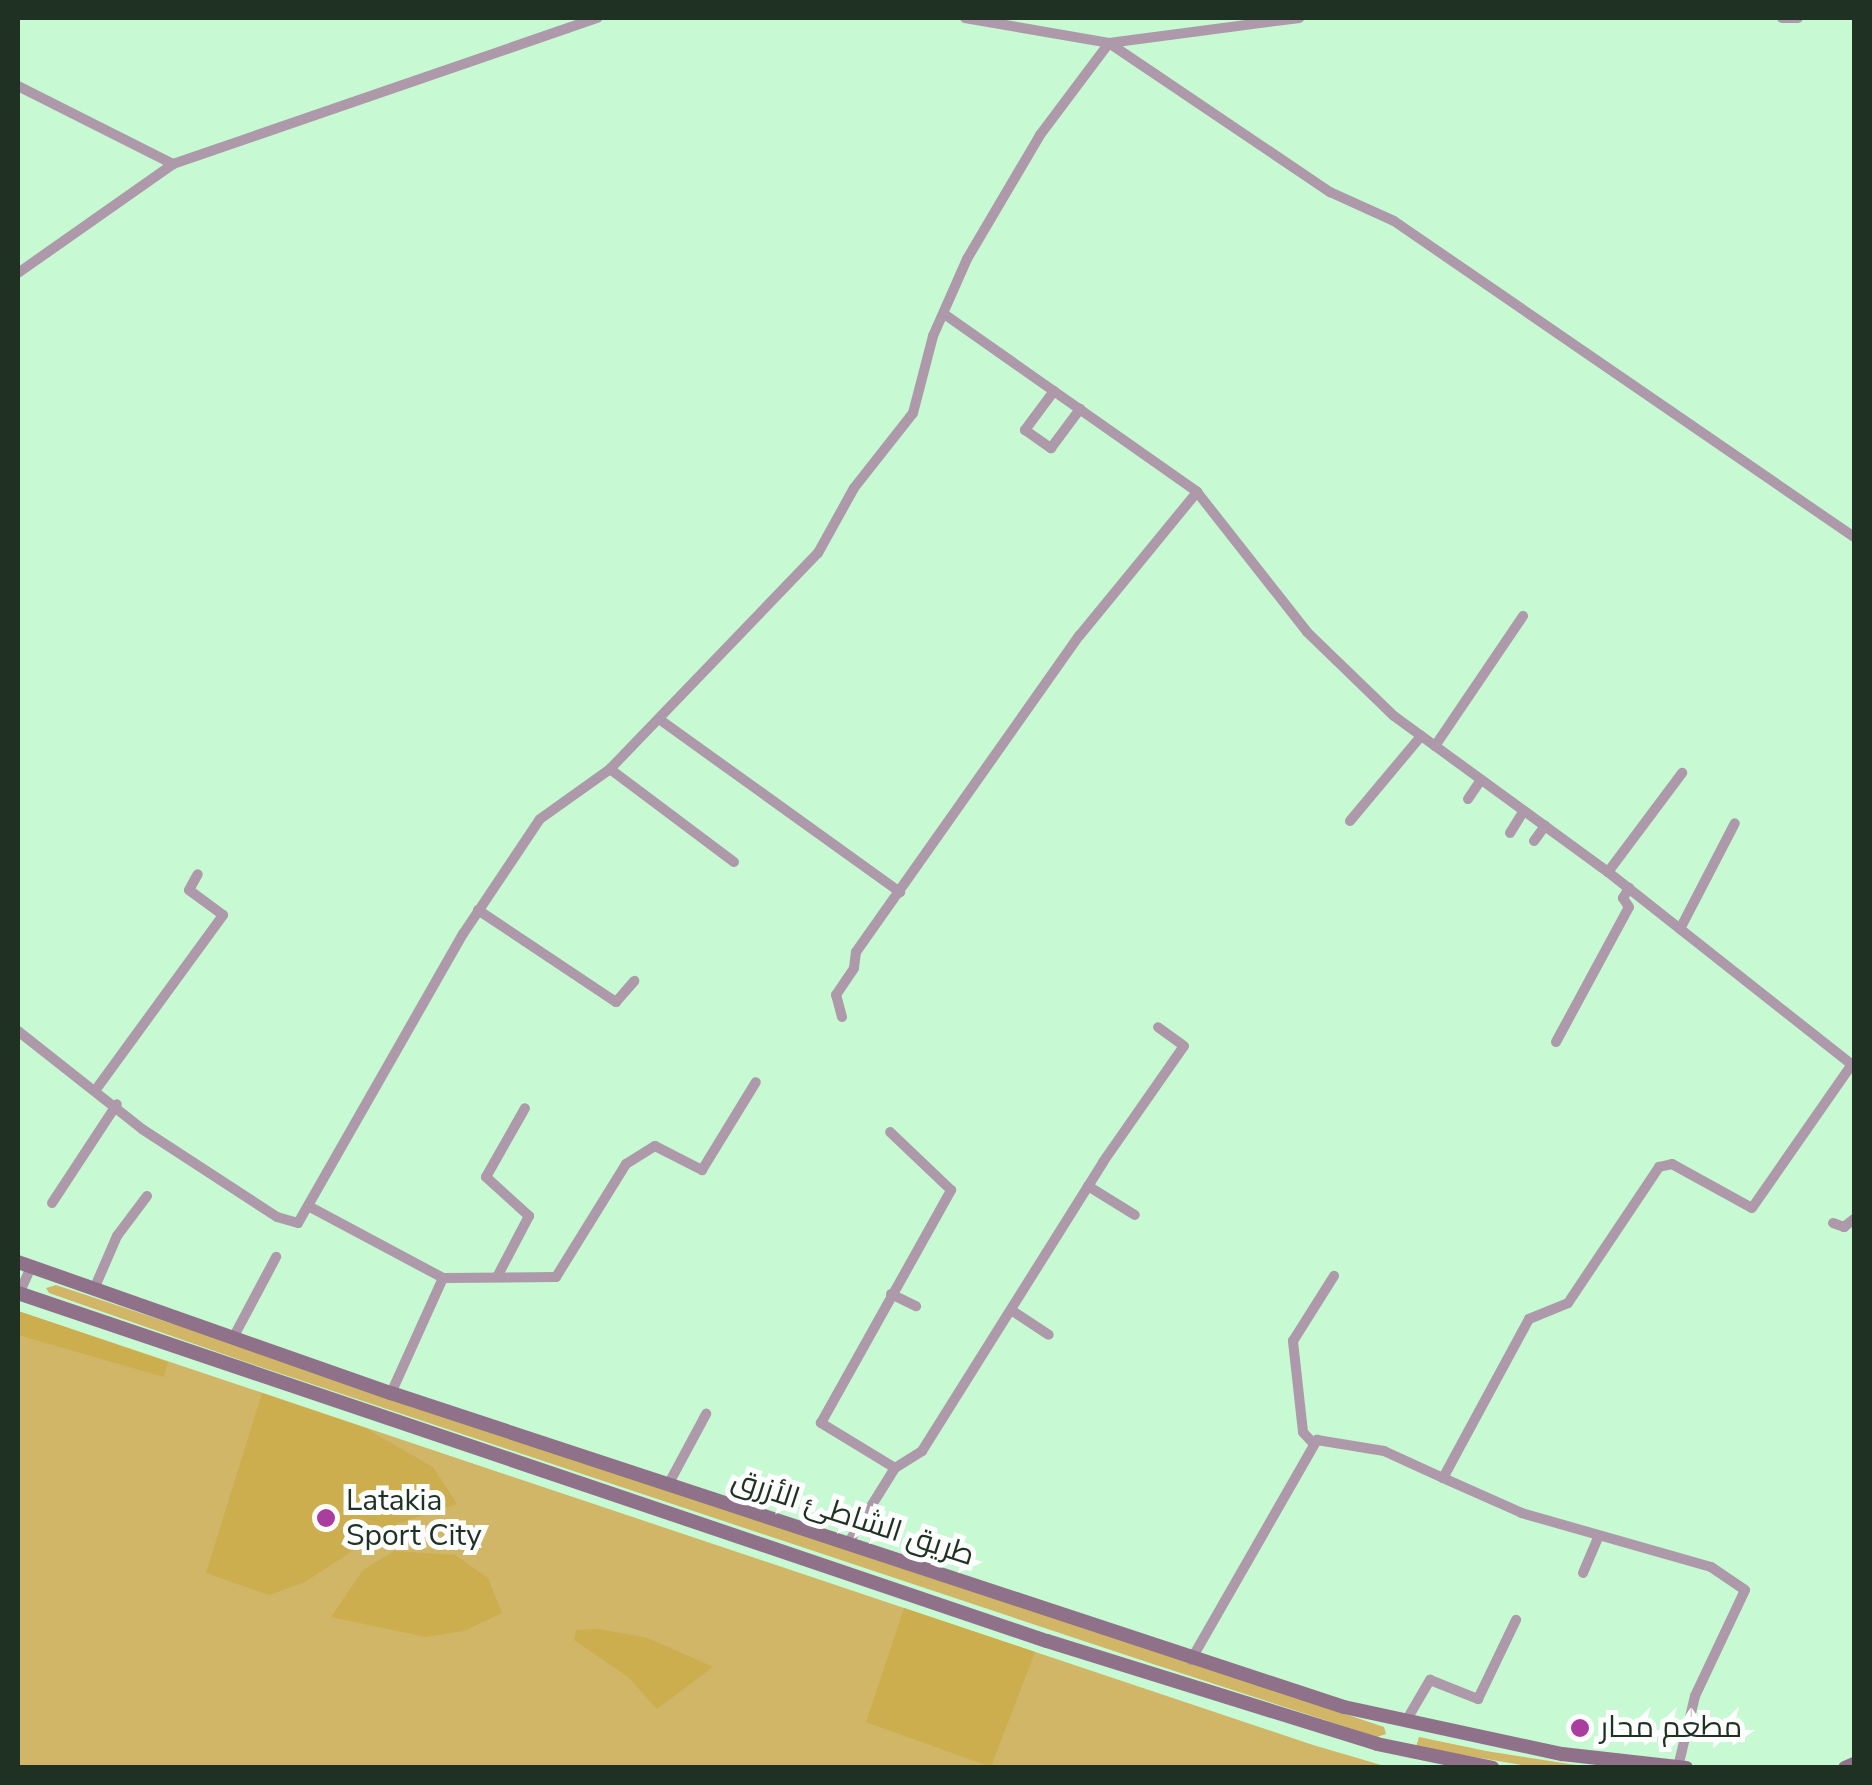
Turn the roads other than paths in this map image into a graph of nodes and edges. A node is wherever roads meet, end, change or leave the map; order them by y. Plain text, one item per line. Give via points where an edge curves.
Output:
1 (598, 18) edge
2 (966, 18) edge
3 (1298, 18) edge
4 (1782, 18) edge
5 (1798, 18) edge
6 (1109, 44) junction
7 (18, 86) edge
8 (172, 164) junction
9 (18, 273) edge
10 (947, 316) junction
11 (1054, 391) junction
12 (1080, 409) junction
13 (1198, 492) junction
14 (1854, 537) edge
15 (1523, 616) dead end
16 (660, 719) junction
17 (1421, 736) junction
18 (1435, 746) junction
19 (610, 769) junction
20 (1682, 772) dead end
21 (1481, 780) junction
22 (1468, 800) dead end
23 (1524, 811) junction
24 (1350, 821) dead end
25 (1735, 823) dead end
26 (1545, 826) junction
27 (1510, 833) dead end
28 (1534, 841) dead end
29 (734, 862) dead end
30 (1608, 872) junction
31 (198, 874) dead end
32 (1628, 888) junction
33 (900, 892) junction
34 (478, 910) junction
35 (1680, 929) junction
36 (634, 981) dead end
37 (842, 1016) dead end
38 (1158, 1027) dead end
39 (18, 1031) edge
40 (1556, 1042) dead end
41 (1853, 1065) edge
42 (756, 1082) dead end
43 (97, 1088) junction
44 (117, 1104) junction
45 (526, 1108) dead end
46 (890, 1132) dead end
47 (1088, 1186) junction
48 (147, 1196) dead end
49 (52, 1203) dead end
50 (312, 1208) junction
51 (1134, 1216) dead end
52 (1854, 1219) edge
53 (1834, 1223) dead end
54 (276, 1258) dead end
55 (24, 1264) edge
56 (1334, 1276) dead end
57 (496, 1277) junction
58 (443, 1278) junction
59 (94, 1289) junction
60 (18, 1294) edge
61 (891, 1294) junction
62 (916, 1306) dead end
63 (1011, 1310) junction
64 (1049, 1335) dead end
65 (233, 1338) junction
66 (391, 1392) junction
67 (706, 1414) dead end
68 (1314, 1444) junction
69 (895, 1468) junction
70 (1442, 1478) junction
71 (668, 1485) junction
72 (1598, 1537) junction
73 (846, 1545) junction
74 (1583, 1573) dead end
75 (1516, 1620) dead end
76 (1190, 1660) junction
77 (1406, 1721) junction
78 (1854, 1764) edge
79 (1678, 1766) edge
80 (1494, 1768) edge
81 (1686, 1768) edge
82 (1845, 1768) edge

1 - 8 street
2 - 6 street
3 - 6 street
4 - 5 street
6 - 10 street via 1031,151 967,259
6 - 14 street via 1330,192 1394,220
7 - 8 street
8 - 9 street
10 - 11 street
10 - 16 street via 933,336 913,412 854,488 818,553
11 - 12 street
11 - 12 street via 1026,430 1051,448
12 - 13 street
13 - 17 street via 1307,632
13 - 33 street via 1080,634
15 - 18 street
16 - 19 street
16 - 33 street
17 - 18 street
17 - 24 street
18 - 21 street
19 - 29 street
19 - 34 street via 540,819
20 - 30 street
21 - 22 street
21 - 23 street
23 - 26 street
23 - 27 street
25 - 35 street
26 - 28 street
26 - 30 street
30 - 32 street
31 - 43 street via 188,890 222,915
32 - 35 street
32 - 40 street via 1622,898 1629,906
33 - 37 street via 856,952 836,995
34 - 36 street via 616,1002
34 - 50 street
35 - 41 street
38 - 47 street via 1184,1046
39 - 43 street
41 - 70 street via 1752,1208 1672,1164 1659,1167 1568,1303 1529,1319
42 - 57 street via 702,1170 670,1150 642,1149 556,1278
43 - 44 street
44 - 49 street
44 - 50 street via 142,1129 277,1216 298,1223
45 - 57 street via 486,1176 529,1216
46 - 61 street via 951,1190
47 - 51 street
47 - 63 street
48 - 59 street via 118,1236
50 - 58 street
52 - 53 street via 1844,1227
54 - 65 street
55 - 59 main road, طريق الشاطئ الأزرق
55 - 60 street
56 - 68 street via 1293,1341 1304,1432
57 - 58 street
58 - 66 street
59 - 65 main road, طريق الشاطئ الأزرق
60 - 80 main road, طريق الشاطئ الأزرق via 1046,1641 1377,1744
61 - 62 street
61 - 69 street via 820,1422
63 - 64 street
63 - 69 street via 922,1451
65 - 66 main road, طريق الشاطئ الأزرق
66 - 71 main road, طريق الشاطئ الأزرق
67 - 71 street
68 - 70 street via 1326,1440 1384,1451
68 - 76 street
69 - 73 street
70 - 72 street via 1472,1496
71 - 73 main road, طريق الشاطئ الأزرق
72 - 74 street
72 - 79 street via 1711,1568 1745,1590 1695,1696
73 - 76 main road, طريق الشاطئ الأزرق
75 - 77 street via 1478,1699 1430,1680
76 - 77 main road, طريق الشاطئ الأزرق
77 - 79 main road, طريق الشاطئ الأزرق via 1562,1754
78 - 82 main road
79 - 81 main road, طريق الشاطئ الأزرق

